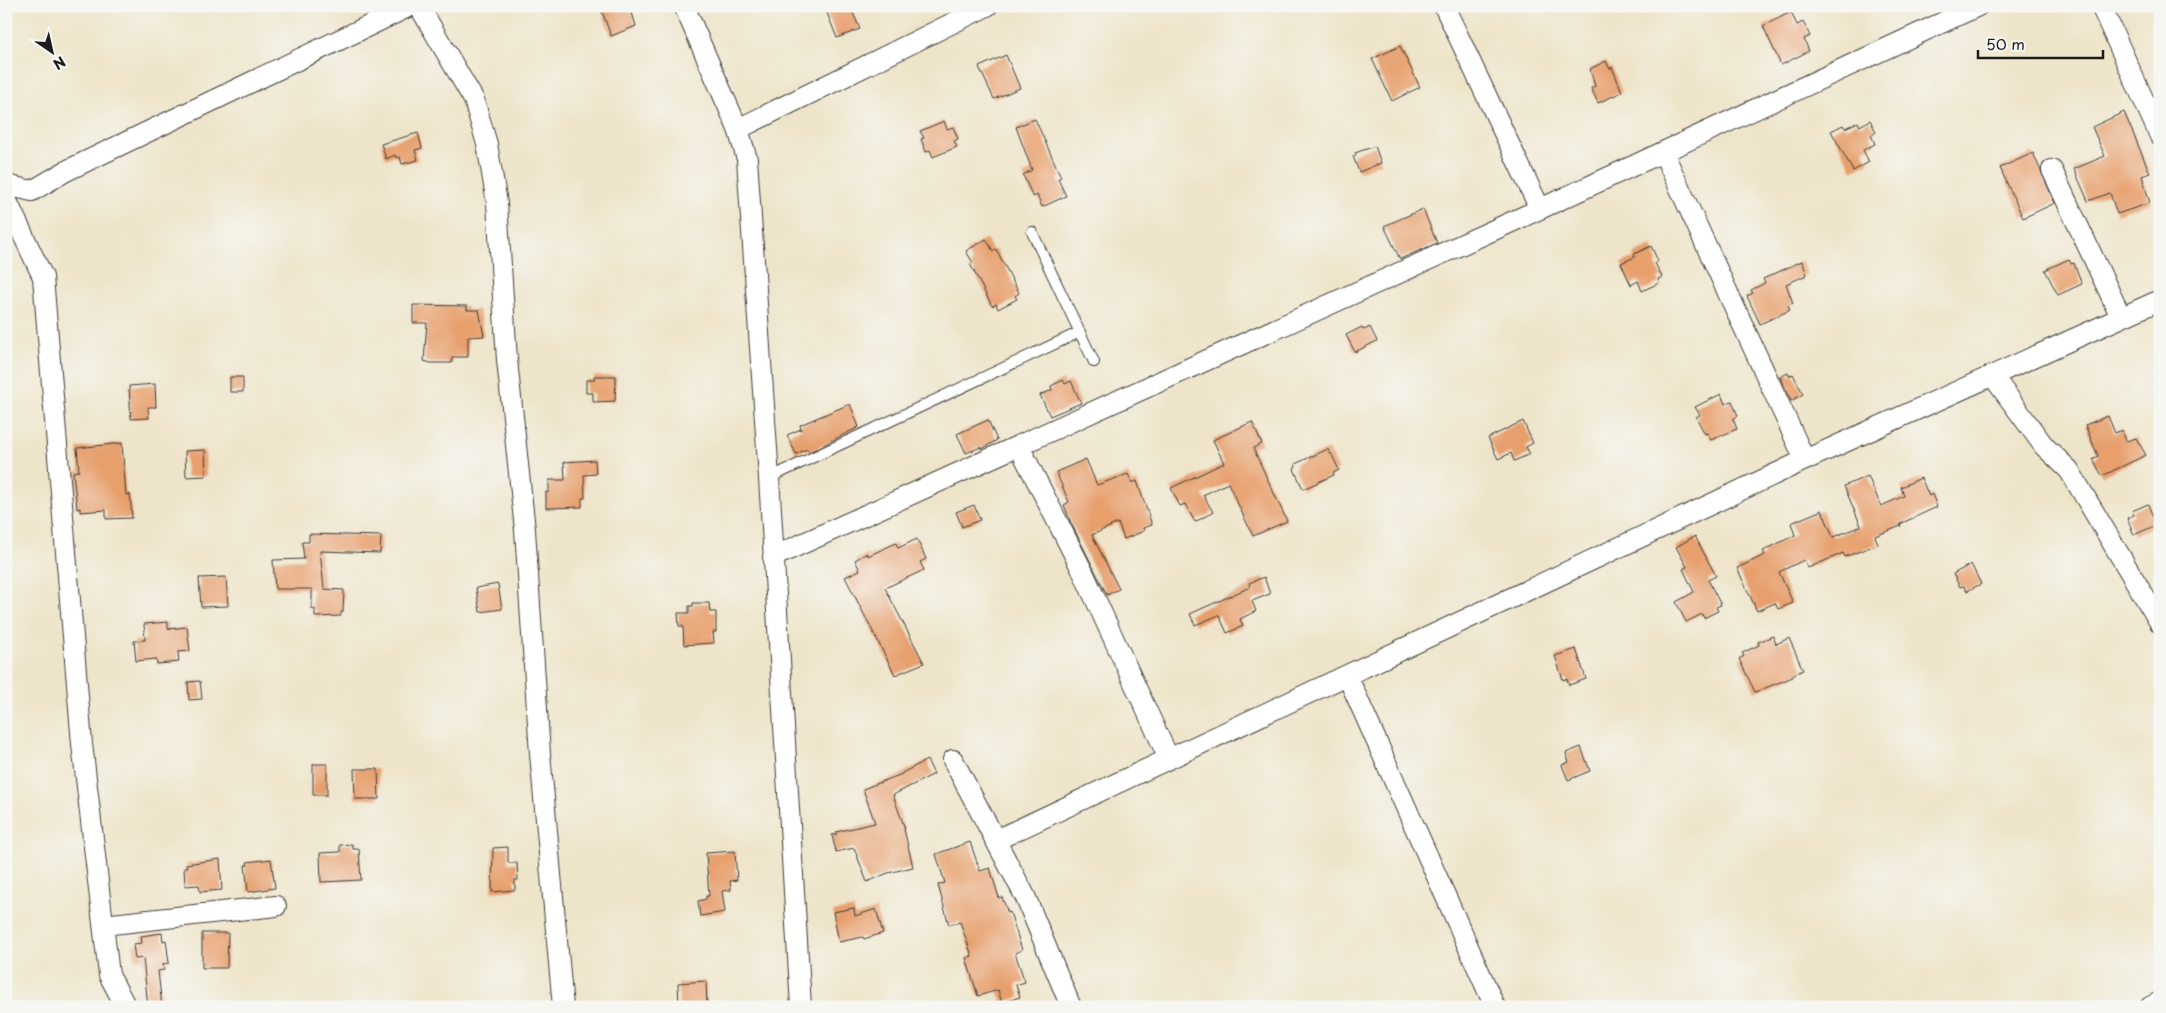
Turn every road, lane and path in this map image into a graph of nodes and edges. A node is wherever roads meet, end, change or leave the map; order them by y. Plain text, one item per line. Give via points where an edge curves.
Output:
1 (410, 6) edge
2 (419, 6) edge
3 (684, 6) edge
4 (987, 6) edge
5 (1444, 6) edge
6 (1978, 6) edge
7 (2100, 6) edge
8 (738, 129) junction
9 (2160, 136) edge
10 (1663, 152) junction
11 (2052, 170) dead end
12 (6, 185) edge
13 (6, 199) edge
14 (1540, 209) junction
15 (1032, 232) dead end
16 (2160, 300) edge
17 (2121, 317) junction
18 (1080, 332) junction
19 (1094, 362) dead end
20 (1992, 376) junction
21 (1019, 446) junction
22 (1805, 460) junction
23 (769, 478) junction
24 (773, 557) junction
25 (2160, 622) edge
26 (1347, 676) junction
27 (1169, 759) junction
28 (953, 760) dead end
29 (996, 840) junction
30 (276, 906) dead end
31 (103, 924) junction
32 (2160, 1002) edge
33 (126, 1007) edge
34 (563, 1007) edge
35 (801, 1007) edge
36 (1071, 1007) edge
37 (1495, 1007) edge
38 (2150, 1007) edge

1 - 12 street via 66,171 32,191
2 - 34 street via 474,100 487,144 497,203 507,360 526,530 540,754
3 - 8 street
4 - 8 street
5 - 14 street
6 - 10 street
7 - 9 street
8 - 23 street via 746,159
10 - 14 street
10 - 22 street
11 - 17 street
13 - 31 street via 43,278 82,744
14 - 21 street
15 - 18 lane
16 - 17 street
17 - 20 street
18 - 19 lane
18 - 23 lane
20 - 22 street
20 - 25 street via 2044,446 2069,470
21 - 24 street
21 - 27 street via 1082,570
22 - 26 street
23 - 24 street
24 - 35 street
26 - 27 street
26 - 37 street
27 - 29 street
28 - 29 street
29 - 36 street via 1025,896
30 - 31 street
31 - 33 street via 109,975
32 - 38 street

